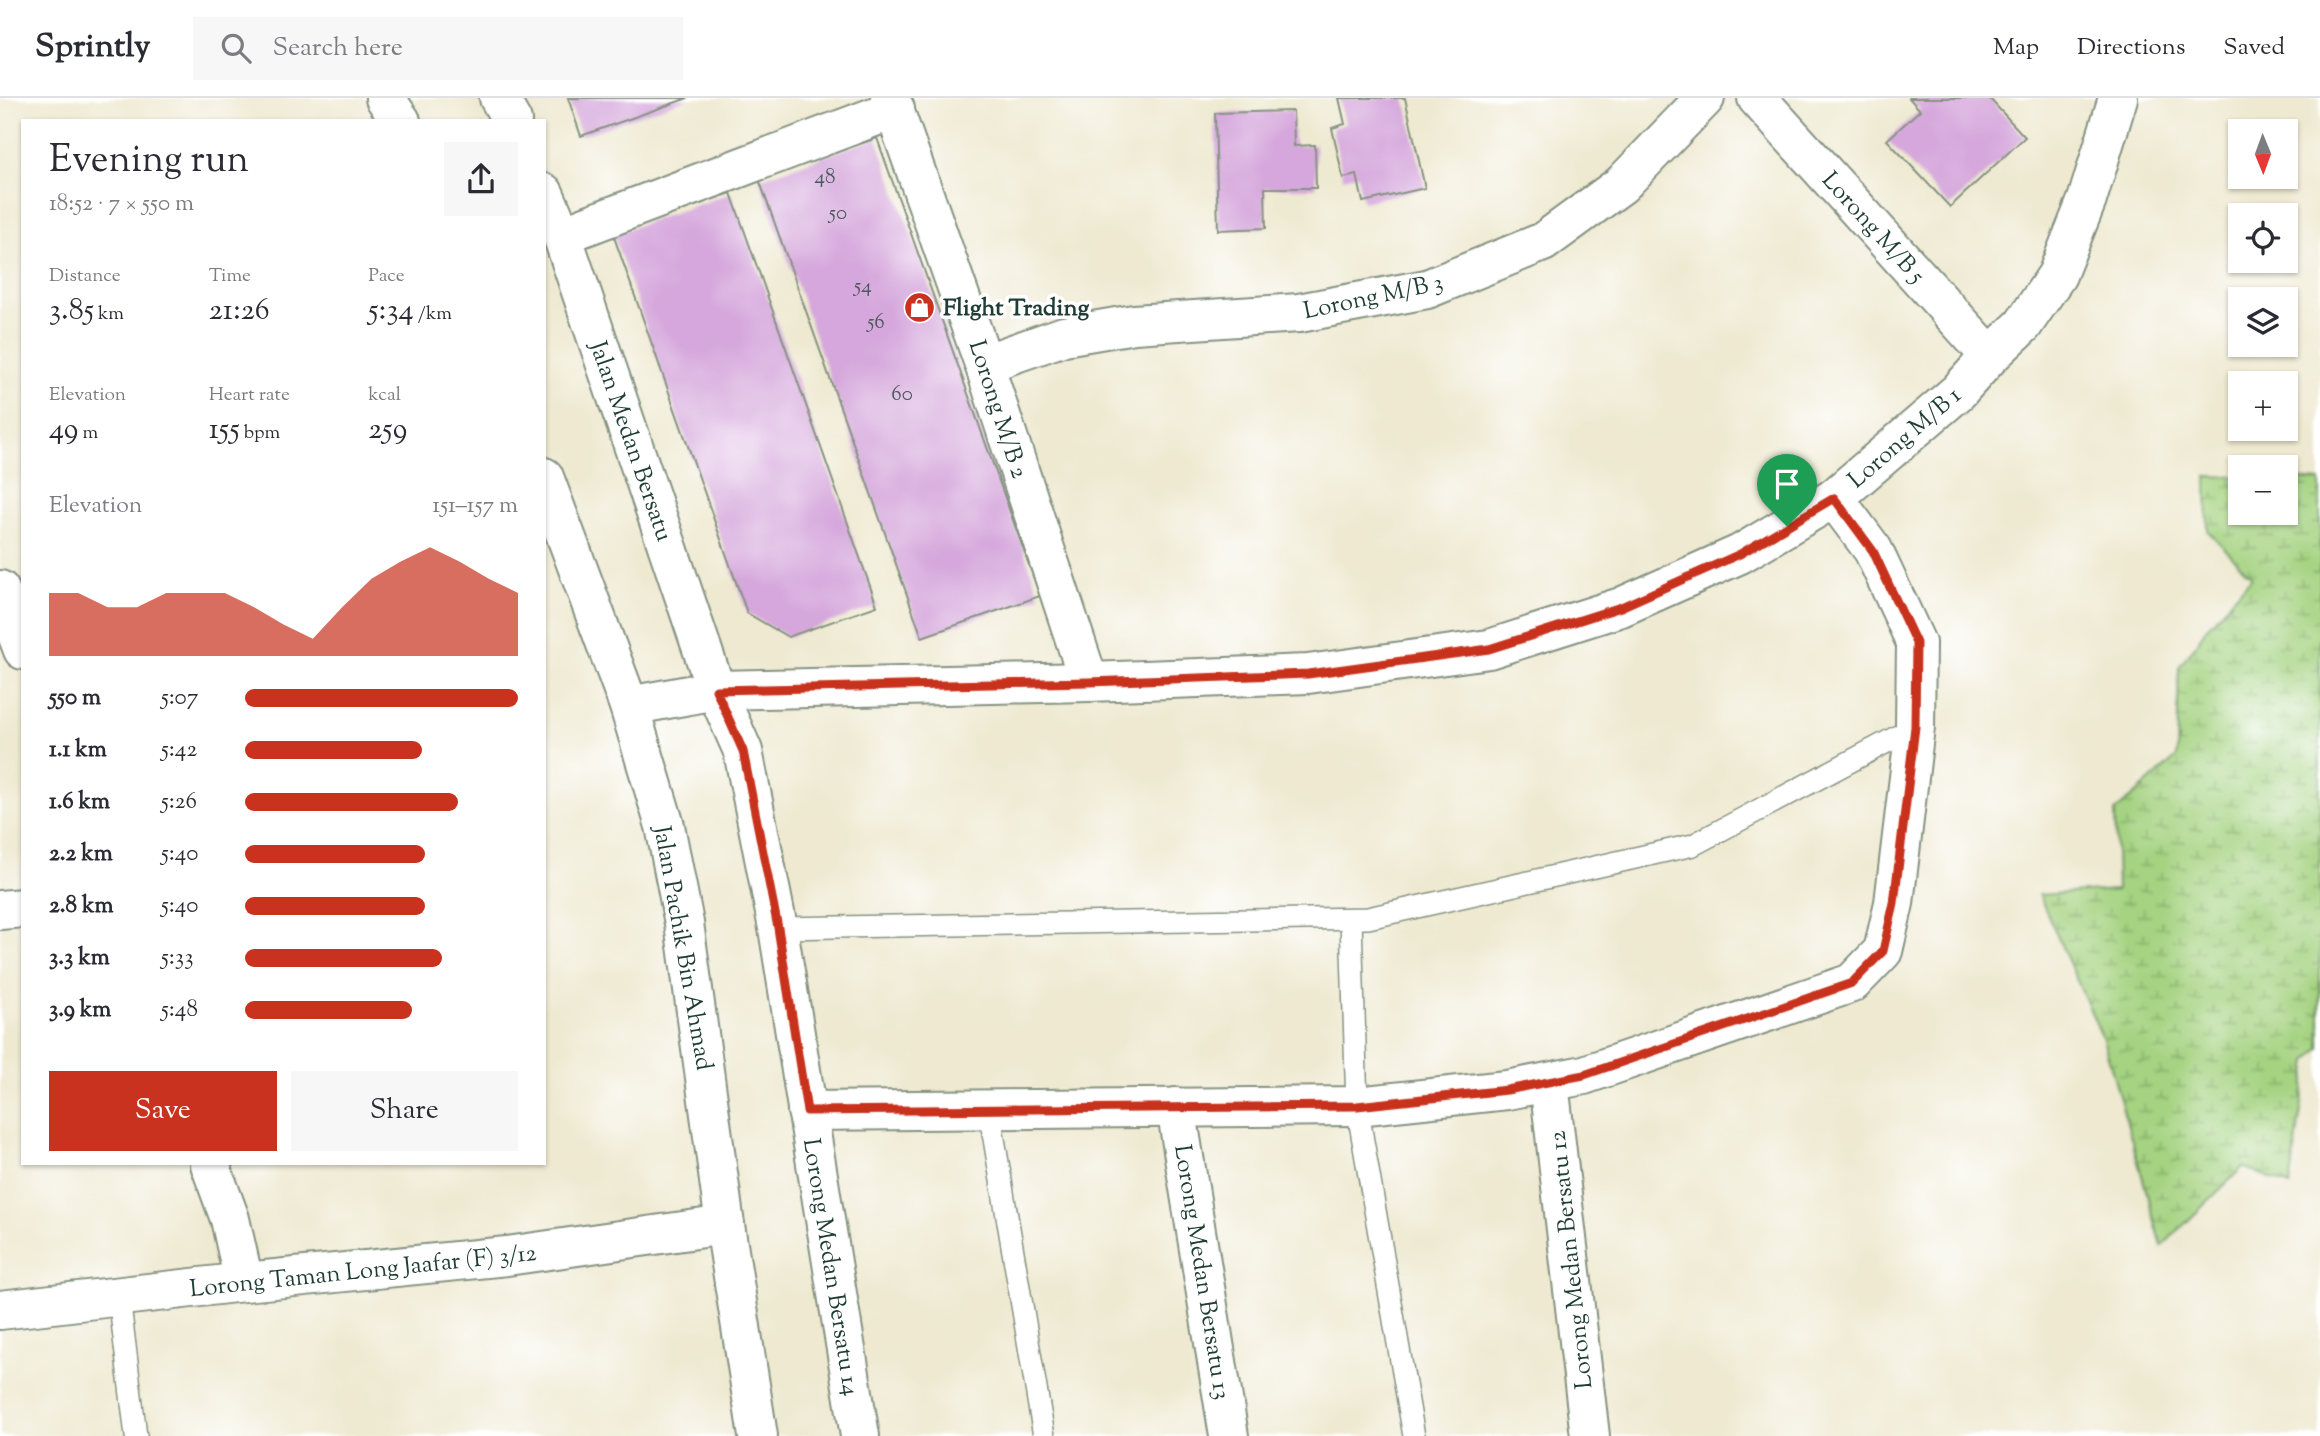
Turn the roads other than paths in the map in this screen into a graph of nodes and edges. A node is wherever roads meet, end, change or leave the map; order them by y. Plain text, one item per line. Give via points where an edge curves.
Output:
1 (385, 98) edge
2 (499, 98) edge
3 (1705, 98) edge
4 (1757, 98) edge
5 (2118, 98) edge
6 (892, 104) edge
7 (400, 119) edge
8 (511, 119) edge
9 (546, 197) edge
10 (562, 235) junction
11 (1990, 356) junction
12 (984, 364) junction
13 (546, 482) edge
14 (1834, 498) junction
15 (0, 590) edge
16 (21, 645) edge
17 (1089, 682) junction
18 (716, 690) junction
19 (629, 706) junction
20 (1915, 727) junction
21 (21, 908) edge
22 (0, 910) edge
23 (1350, 920) junction
24 (778, 928) junction
25 (1549, 1083) junction
26 (1357, 1106) junction
27 (1176, 1107) junction
28 (989, 1110) junction
29 (807, 1111) junction
30 (211, 1165) edge
31 (725, 1225) junction
32 (244, 1282) junction
33 (120, 1297) junction
34 (0, 1310) edge
35 (136, 1436) edge
36 (758, 1436) edge
37 (860, 1436) edge
38 (1044, 1436) edge
39 (1229, 1436) edge
40 (1414, 1436) edge
41 (1590, 1436) edge

1 - 7 street
2 - 8 street
3 - 12 street, Lorong M/B 3 via 1621,185 1543,242 1427,289 1299,313 1134,324 1064,336
4 - 11 street, Lorong M/B 5
5 - 11 street, Lorong M/B 1 via 2087,200 2057,275 2023,325
6 - 10 street
6 - 12 street, Lorong M/B 2
9 - 10 street, Jalan Medan Bersatu
10 - 18 street, Jalan Medan Bersatu
11 - 14 street, Lorong M/B 1 via 1958,392
12 - 17 street, Lorong M/B 2
13 - 19 street, Jalan Pachik Bin Ahmad
14 - 17 street, Lorong M/B 1 via 1740,554 1621,607 1489,649 1308,674
14 - 20 street via 1873,551 1916,643
15 - 16 street
17 - 18 street, Lorong M/B 1
18 - 19 street, Lorong M/B 1
18 - 24 street, Lorong Medan Bersatu 14 via 743,751
19 - 31 street, Jalan Pachik Bin Ahmad via 665,826 684,923
20 - 23 lane via 1693,845
20 - 25 street via 1894,903 1883,951 1852,983
21 - 22 street
23 - 24 lane
23 - 26 lane
24 - 29 street, Lorong Medan Bersatu 14
25 - 26 street
25 - 41 street, Lorong Medan Bersatu 12
26 - 27 street
26 - 40 lane
27 - 28 street
27 - 39 street, Lorong Medan Bersatu 13
28 - 29 street
28 - 38 lane
29 - 37 street, Lorong Medan Bersatu 14
30 - 32 street
31 - 32 street, Lorong Taman Long Jaafar (F) 3/12 via 507,1256
31 - 36 street, Jalan Pachik Bin Ahmad
32 - 33 street, Lorong Taman Long Jaafar (F) 3/12
33 - 34 street, Lorong Taman Long Jaafar (F) 3/12
33 - 35 lane

